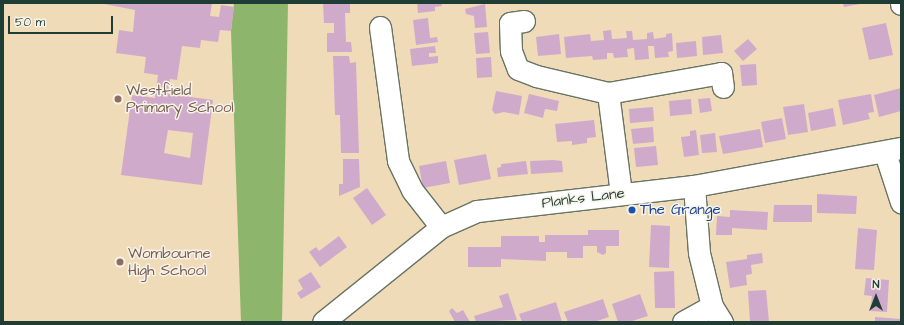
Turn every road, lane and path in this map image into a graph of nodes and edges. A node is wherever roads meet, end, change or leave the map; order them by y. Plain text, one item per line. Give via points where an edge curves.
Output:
1 (524, 21) dead end
2 (380, 27) dead end
3 (722, 87) dead end
4 (608, 93) junction
5 (893, 150) edge
6 (694, 186) junction
7 (621, 193) junction
8 (901, 202) edge
9 (441, 227) junction
10 (717, 314) edge
11 (323, 322) edge
12 (683, 322) edge

1 - 4 street via 510,23 512,51 518,69 536,76
2 - 9 street via 398,161 412,190
3 - 4 street via 721,74
4 - 7 street
5 - 6 street, Planks Lane
5 - 8 street
6 - 7 street, Planks Lane
6 - 10 street via 699,252
7 - 9 street, Planks Lane via 477,211
9 - 11 street, Planks Lane
10 - 12 street

